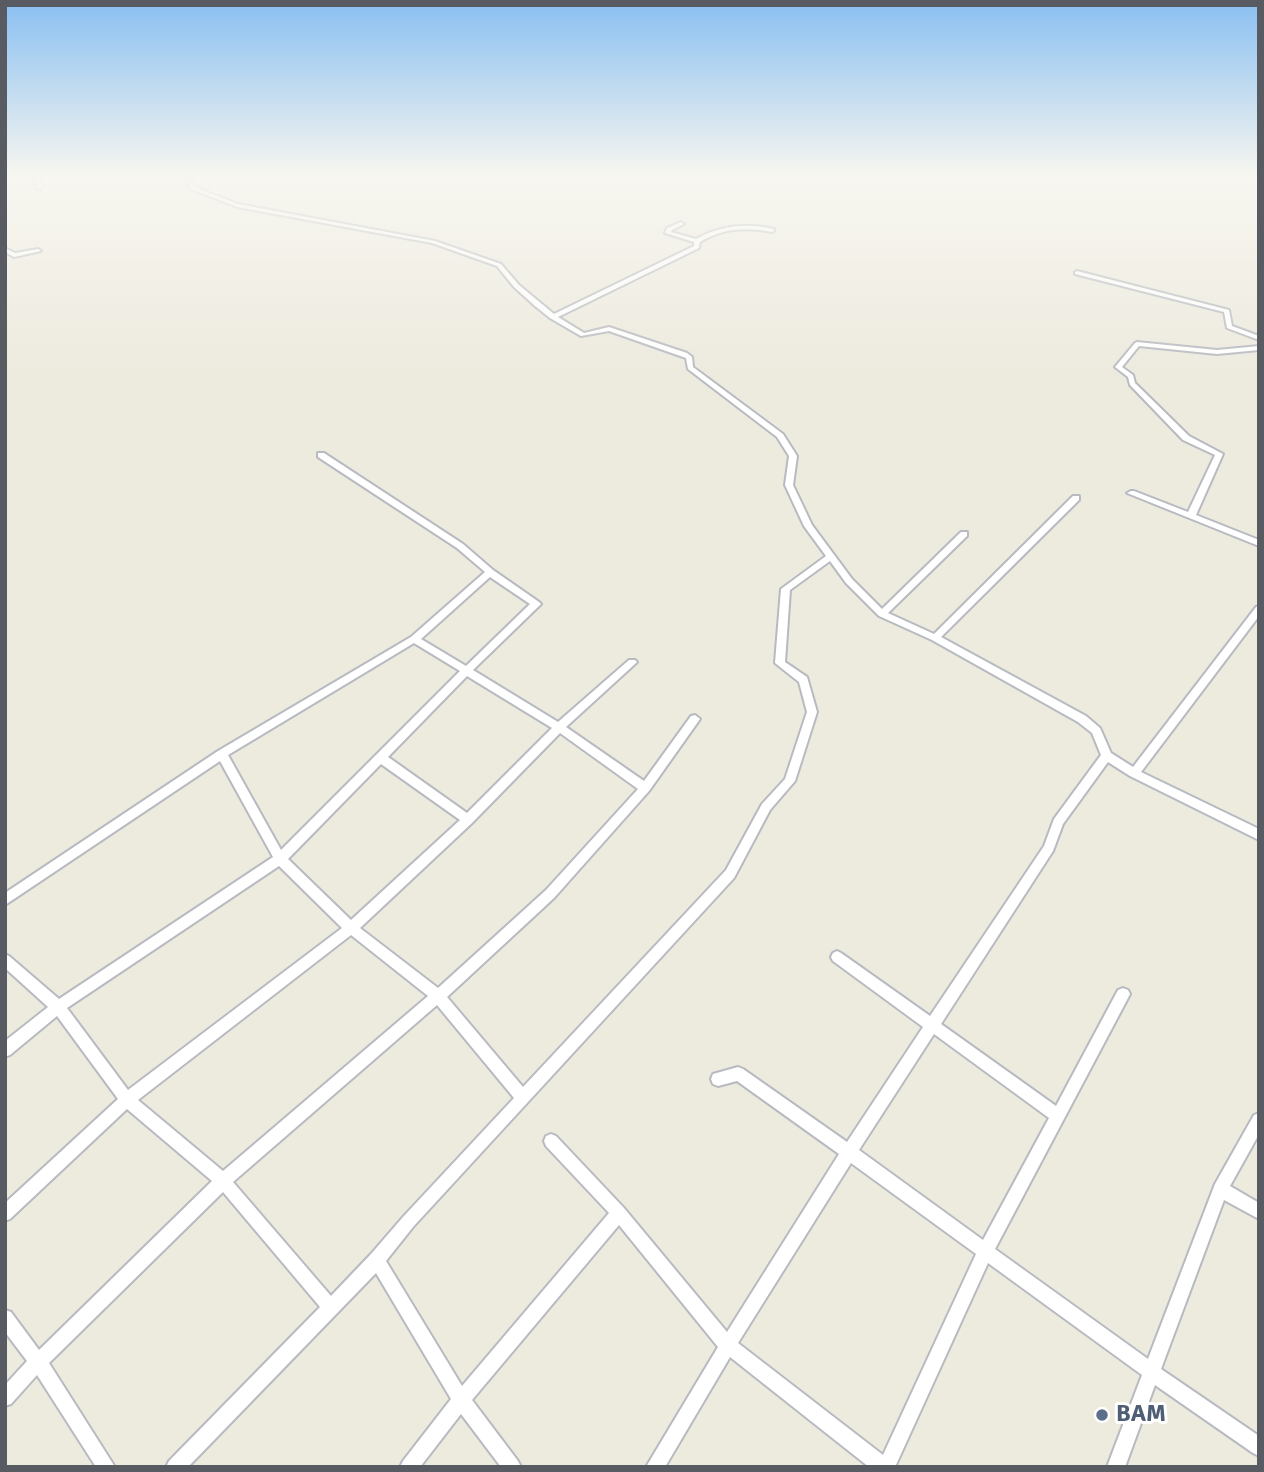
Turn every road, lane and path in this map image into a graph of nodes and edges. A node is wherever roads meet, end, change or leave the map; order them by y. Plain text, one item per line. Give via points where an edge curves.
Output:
1 (438, 244) edge
2 (697, 244) edge
3 (5, 250) edge
4 (38, 251) dead end
5 (1077, 273) dead end
6 (552, 317) junction
7 (1259, 338) edge
8 (1259, 348) edge
9 (321, 455) dead end
10 (1131, 493) dead end
11 (1076, 498) dead end
12 (1191, 516) junction
13 (964, 534) dead end
14 (1259, 543) edge
15 (830, 557) junction
16 (490, 572) junction
17 (1259, 609) edge
18 (882, 614) junction
19 (935, 638) junction
20 (414, 639) junction
21 (632, 662) dead end
22 (465, 672) junction
23 (695, 719) dead end
24 (559, 727) junction
25 (222, 754) junction
26 (1107, 757) junction
27 (381, 758) junction
28 (1134, 773) junction
29 (645, 788) junction
30 (468, 820) junction
31 (1259, 835) edge
32 (281, 859) junction
33 (5, 900) edge
34 (351, 928) junction
35 (837, 957) dead end
36 (5, 960) edge
37 (1123, 995) dead end
38 (438, 996) junction
39 (58, 1007) junction
40 (932, 1024) junction
41 (5, 1051) edge
42 (718, 1079) dead end
43 (523, 1098) junction
44 (127, 1100) junction
45 (1058, 1116) junction
46 (1259, 1120) edge
47 (551, 1141) dead end
48 (849, 1150) junction
49 (223, 1181) junction
50 (1220, 1189) junction
51 (1259, 1212) edge
52 (618, 1213) junction
53 (5, 1214) edge
54 (986, 1250) junction
55 (377, 1259) junction
56 (329, 1307) junction
57 (5, 1318) edge
58 (726, 1344) junction
59 (38, 1362) junction
60 (1151, 1374) junction
61 (5, 1398) edge
62 (461, 1400) junction
63 (1259, 1447) edge
64 (106, 1467) edge
65 (175, 1467) edge
66 (410, 1467) edge
67 (512, 1467) edge
68 (655, 1467) edge
69 (885, 1467) edge
70 (1116, 1467) edge

1 - 6 street via 499,265
2 - 6 street
3 - 4 street via 14,255
5 - 7 street via 1227,311 1229,327
6 - 15 street via 583,335 609,329 689,357 690,368 780,436 793,456 789,485 808,526
8 - 12 street via 1217,352 1137,344 1118,367 1186,438 1219,454
9 - 16 street via 460,546
10 - 12 street
11 - 19 street
12 - 14 street
13 - 18 street
15 - 18 street
15 - 43 street via 786,589 780,663 803,680 812,712 790,781 766,807 730,874
16 - 20 street
16 - 22 street via 537,604
17 - 28 street
18 - 19 street
19 - 26 street via 1082,719 1096,731
20 - 22 street
20 - 25 street
21 - 24 street
22 - 24 street
22 - 27 street
23 - 29 street
24 - 29 street
24 - 30 street
25 - 32 street
25 - 33 street
26 - 28 street
26 - 40 street via 1058,822 1049,848
27 - 30 street
27 - 32 street
28 - 31 street
29 - 38 street via 550,894
30 - 34 street
32 - 34 street
32 - 39 street
34 - 38 street
34 - 44 street
35 - 40 street
36 - 39 street
37 - 45 street
38 - 43 street
38 - 49 street
39 - 41 street
39 - 44 street
40 - 45 street
40 - 48 street
42 - 48 street via 738,1074
43 - 55 street
44 - 49 street
44 - 53 street
45 - 54 street
46 - 50 street
47 - 52 street
48 - 54 street
48 - 58 street
49 - 56 street
49 - 59 street
50 - 51 street
50 - 60 street
52 - 58 street
52 - 62 street
54 - 60 street
54 - 69 street
55 - 56 street
55 - 62 street
56 - 65 street
57 - 59 street
58 - 68 street
58 - 69 street
59 - 61 street
59 - 64 street
60 - 63 street
60 - 70 street
62 - 66 street
62 - 67 street

